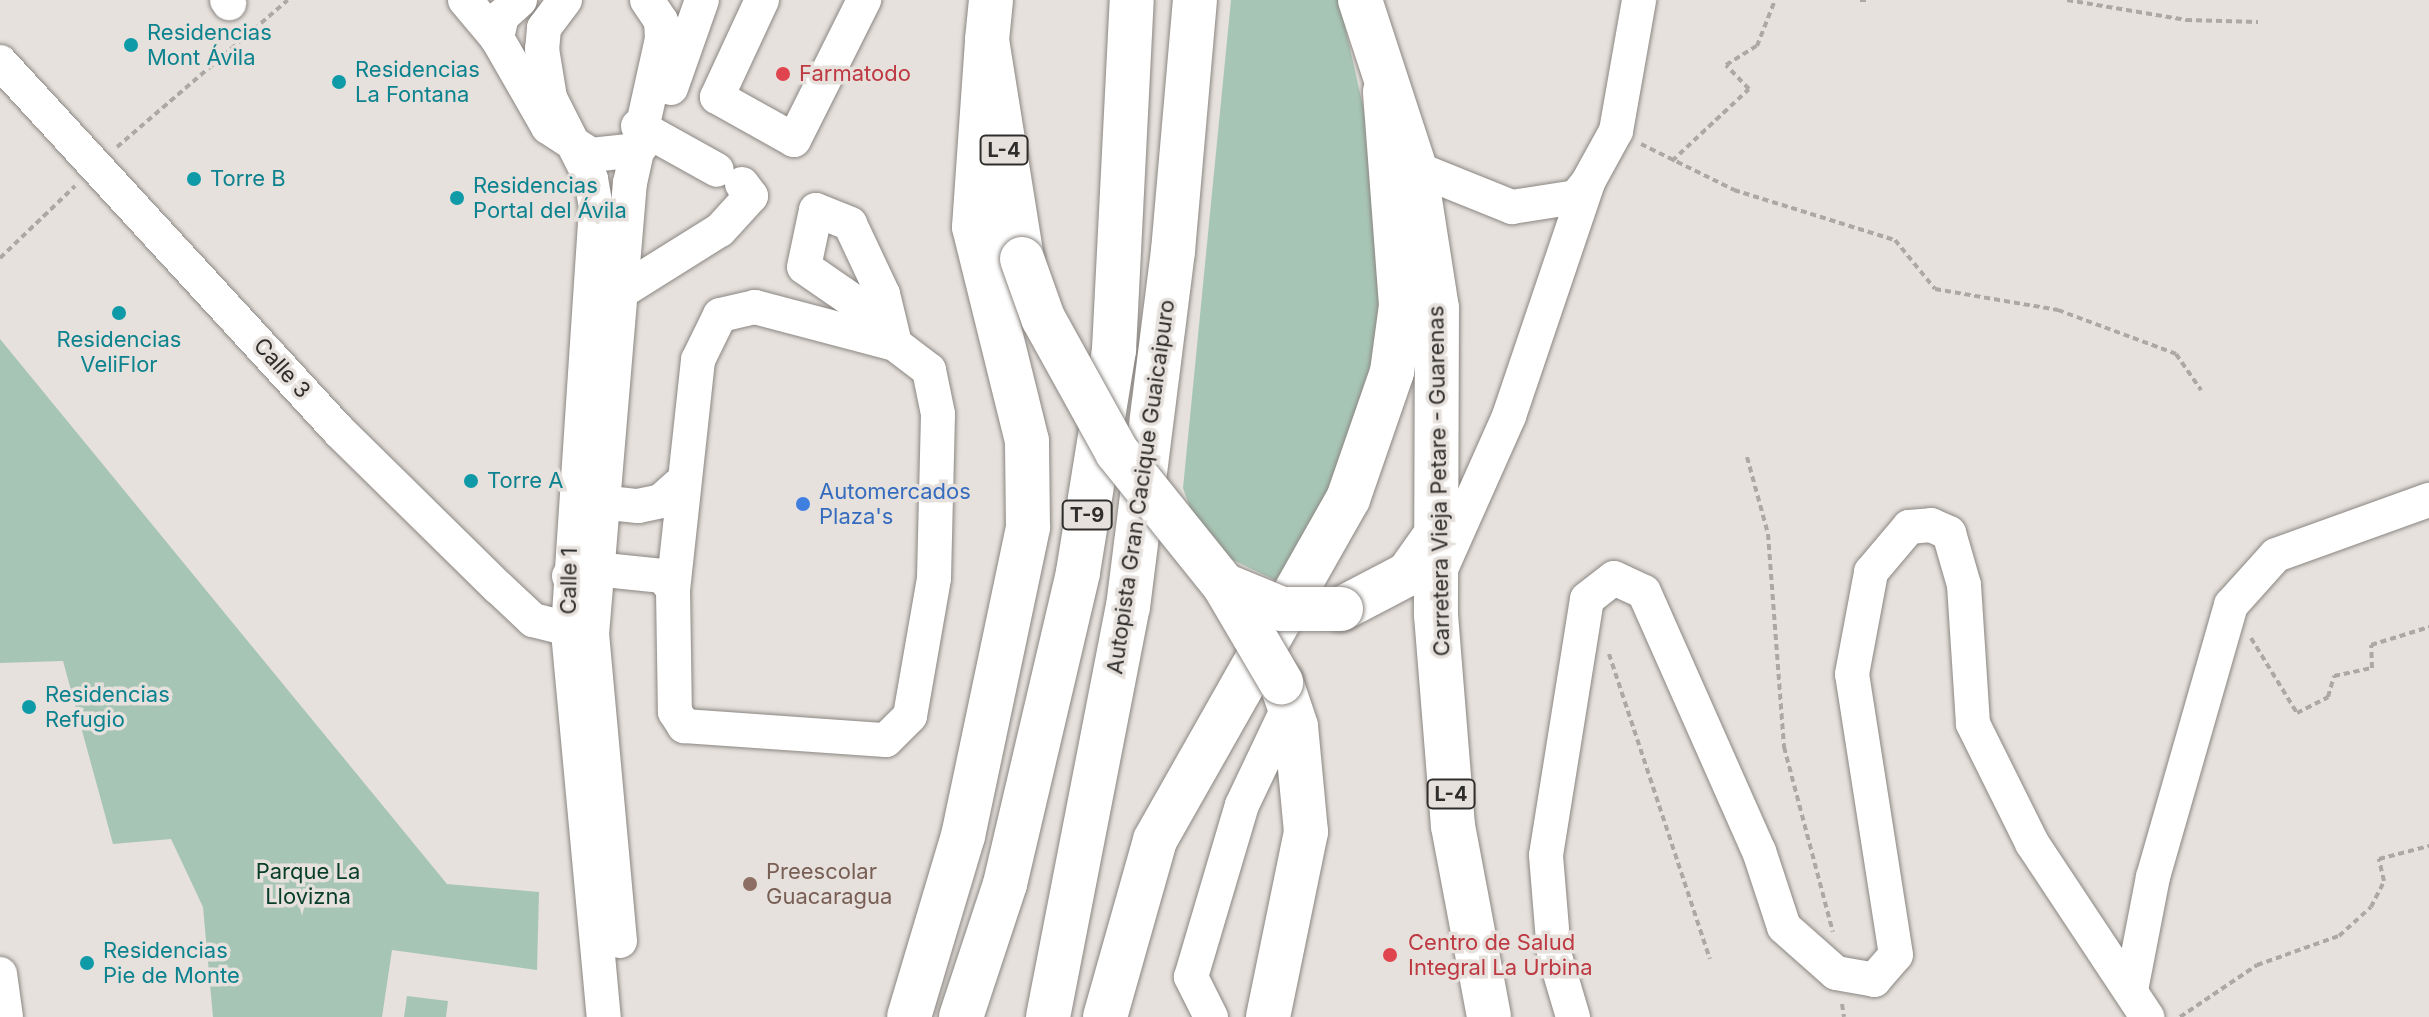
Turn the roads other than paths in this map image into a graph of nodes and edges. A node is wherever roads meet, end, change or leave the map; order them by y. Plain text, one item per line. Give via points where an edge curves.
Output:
1 (465, 0) edge
2 (520, 0) edge
3 (565, 0) edge
4 (762, 0) edge
5 (864, 0) edge
6 (1132, 0) edge
7 (1195, 0) edge
8 (1360, 0) edge
9 (1639, 0) edge
10 (649, 2) edge
11 (987, 13) edge
12 (696, 15) edge
13 (497, 38) junction
14 (735, 55) junction
15 (0, 62) edge
16 (1385, 92) junction
17 (643, 136) junction
18 (575, 150) junction
19 (1415, 168) junction
20 (1588, 182) junction
21 (619, 293) junction
22 (678, 497) junction
23 (2429, 500) edge
24 (598, 513) junction
25 (1439, 551) junction
26 (582, 580) junction
27 (1224, 585) junction
28 (673, 604) junction
29 (580, 633) junction
30 (1289, 705) junction
31 (0, 974) edge
32 (2132, 985) junction
33 (1208, 1012) edge
34 (619, 1016) edge
35 (6, 1017) edge
36 (909, 1017) edge
37 (961, 1017) edge
38 (1048, 1017) edge
39 (1105, 1017) edge
40 (1268, 1017) edge
41 (1489, 1017) edge
42 (1573, 1017) edge
43 (2147, 1017) edge

1 - 13 street
2 - 13 street via 502,16
3 - 18 street, Calle 1 via 544,28 543,63 550,98
4 - 14 street
5 - 14 street via 798,139 719,100
6 - 37 main road, Autopista Gran Cacique Guaicaipuro / T-9 via 1114,350 1078,572 1005,884
7 - 38 main road, Autopista Gran Cacique Guaicaipuro / T-9 via 1173,251 1128,607
8 - 16 main road, Carretera Vieja Petare - Guarenas / L-4
9 - 20 street via 1616,131
10 - 12 street
10 - 17 street via 662,39
11 - 27 main road, L-4, bridge via 1022,259 1043,318 1117,452
11 - 36 main road via 974,227 1027,441 1028,527 963,836
12 - 14 street
12 - 17 street
13 - 18 street via 537,111
15 - 29 street, Calle 3 via 339,431 533,620
16 - 19 main road, Carretera Vieja Petare - Guarenas / L-4
16 - 39 main road via 1401,305 1388,387 1341,513 1155,840
17 - 18 street
17 - 21 street, Calle 1 via 630,183
17 - 21 street via 730,177 751,196 720,230
18 - 26 street, Calle 1 via 596,208
19 - 20 street via 1512,207 1576,197
19 - 25 main road, Carretera Vieja Petare - Guarenas / L-4 via 1437,308
20 - 25 street via 1509,416
21 - 24 street, Calle 1
22 - 24 street via 646,527
22 - 28 street
22 - 28 street via 703,339 720,315 755,307 884,341 929,370 938,428 934,578 910,716 901,731 886,740 684,726 675,712
23 - 32 street via 2276,555 2231,605 2153,877
24 - 26 street, Calle 1
25 - 27 main road, bridge via 1408,574 1341,609 1282,609
25 - 41 main road, Carretera Vieja Petare - Guarenas / L-4 via 1436,615 1453,826
26 - 28 street via 651,591
26 - 29 street, Calle 1
27 - 30 main road, L-4, bridge
29 - 34 street, Calle 1 via 584,716
30 - 33 street via 1242,805 1191,977
30 - 40 main road, L-4 via 1306,832
31 - 35 street
32 - 42 street via 2032,843 1973,724 1961,573 1949,533 1931,525 1909,527 1871,572 1852,674 1896,955 1874,980 1836,973 1784,927 1759,851 1644,592 1627,579 1605,582 1587,599 1576,640 1546,855 1554,953
32 - 43 street

